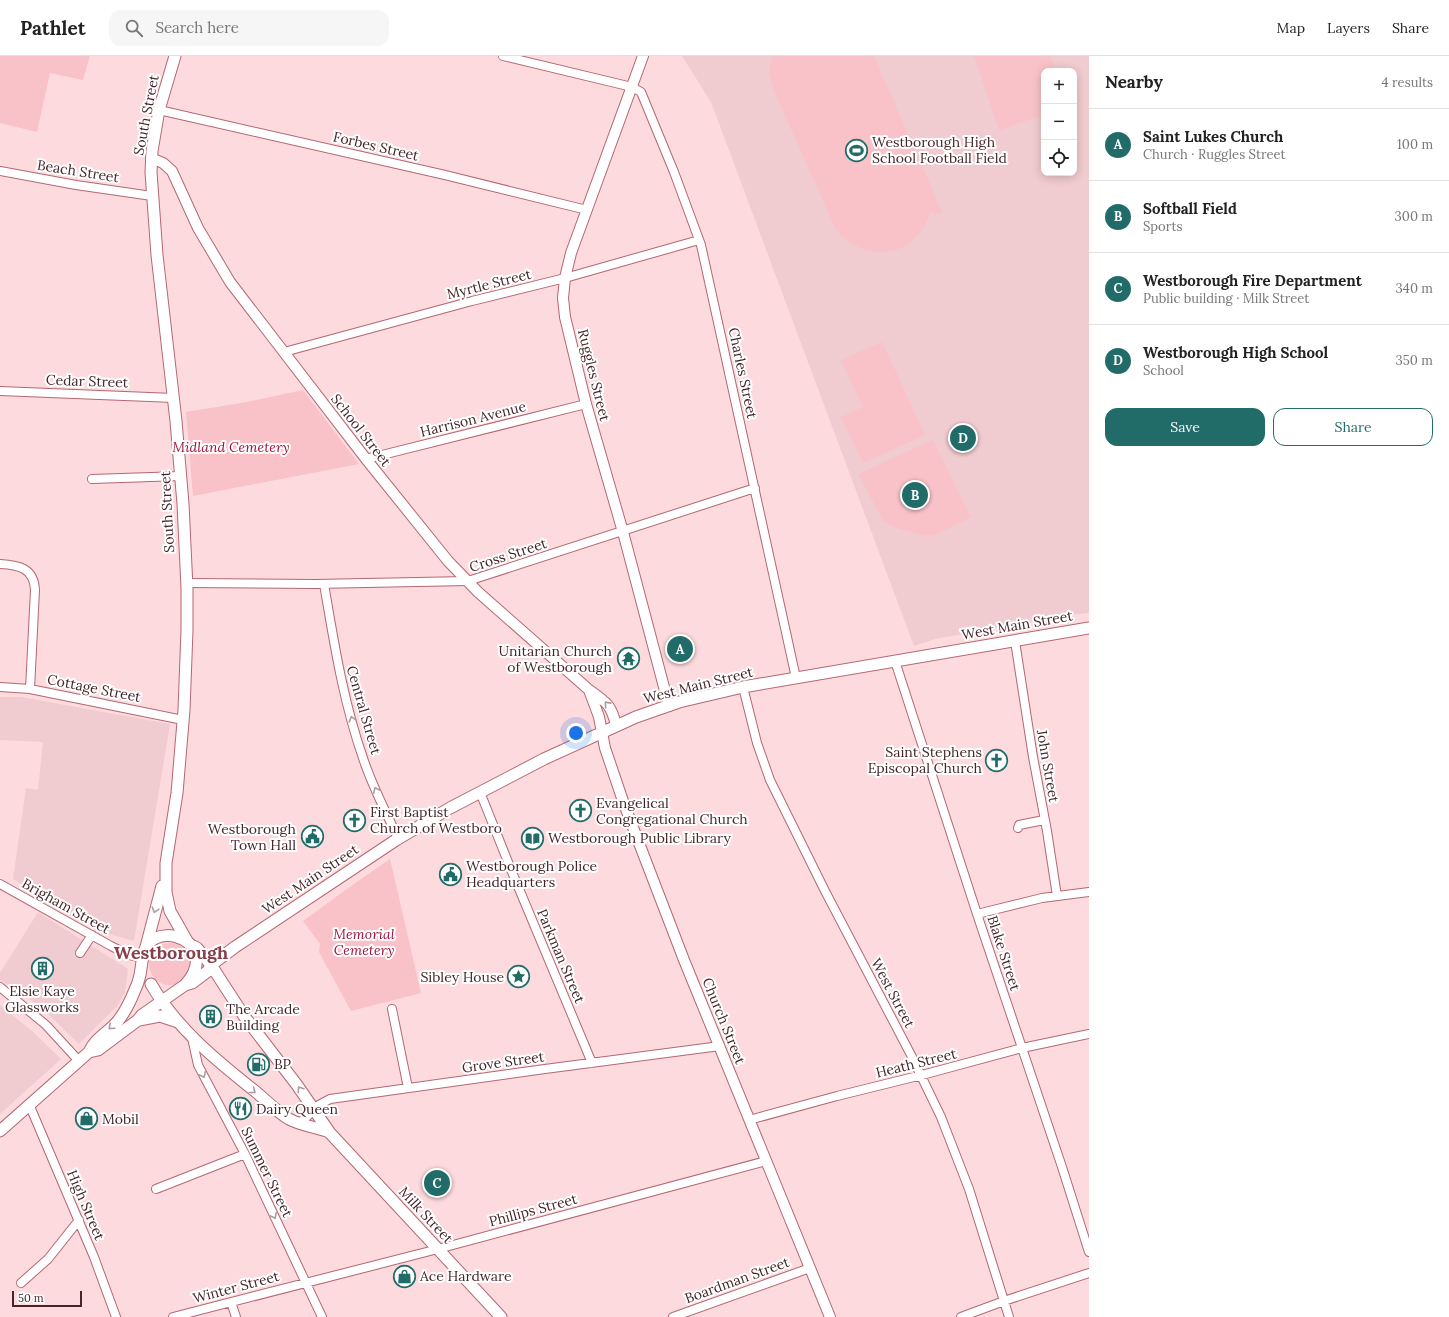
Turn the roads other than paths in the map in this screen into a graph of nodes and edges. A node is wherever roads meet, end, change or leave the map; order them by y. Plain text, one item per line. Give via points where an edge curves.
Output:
1 (175, 56) edge
2 (503, 56) edge
3 (643, 56) edge
4 (632, 87) junction
5 (159, 110) junction
6 (151, 158) junction
7 (0, 170) edge
8 (152, 196) junction
9 (587, 210) junction
10 (699, 240) junction
11 (565, 278) junction
12 (284, 352) junction
13 (0, 391) edge
14 (174, 398) junction
15 (586, 404) junction
16 (366, 459) junction
17 (181, 476) junction
18 (92, 479) dead end
19 (755, 488) junction
20 (623, 532) junction
21 (0, 564) edge
22 (468, 582) junction
23 (186, 583) junction
24 (324, 584) junction
25 (1089, 628) edge
26 (1015, 641) junction
27 (895, 661) junction
28 (796, 678) junction
29 (0, 687) edge
30 (743, 687) junction
31 (30, 689) junction
32 (588, 689) junction
33 (669, 706) junction
34 (183, 720) junction
35 (616, 725) junction
36 (602, 732) junction
37 (480, 792) junction
38 (1044, 820) junction
39 (1018, 828) dead end
40 (398, 838) junction
41 (166, 874) junction
42 (0, 884) edge
43 (1089, 892) edge
44 (1057, 896) junction
45 (977, 914) junction
46 (92, 935) junction
47 (190, 943) junction
48 (146, 947) junction
49 (80, 953) dead end
50 (141, 962) junction
51 (213, 963) junction
52 (151, 984) junction
53 (183, 986) junction
54 (0, 987) edge
55 (162, 1001) junction
56 (392, 1009) dead end
57 (138, 1020) junction
58 (179, 1023) junction
59 (1089, 1034) edge
60 (192, 1038) junction
61 (720, 1046) junction
62 (1022, 1048) junction
63 (89, 1052) junction
64 (79, 1061) junction
65 (592, 1063) junction
66 (922, 1075) junction
67 (408, 1088) junction
68 (29, 1104) junction
69 (313, 1110) junction
70 (749, 1120) junction
71 (299, 1124) junction
72 (0, 1131) edge
73 (330, 1133) junction
74 (246, 1154) junction
75 (766, 1161) junction
76 (156, 1189) dead end
77 (79, 1220) junction
78 (438, 1249) junction
79 (1089, 1252) edge
80 (810, 1268) junction
81 (1089, 1273) edge
82 (306, 1282) junction
83 (21, 1283) dead end
84 (1004, 1301) junction
85 (231, 1302) junction
86 (116, 1317) edge
87 (173, 1317) edge
88 (236, 1317) edge
89 (322, 1317) edge
90 (501, 1317) edge
91 (673, 1317) edge
92 (830, 1317) edge
93 (961, 1317) edge
94 (1010, 1317) edge

1 - 5 main road, South Street
2 - 4 street
3 - 4 street, Ruggles Street
4 - 9 street, Ruggles Street
4 - 10 street, Charles Street via 641,92
5 - 6 main road, South Street
5 - 9 street, Forbes Street
6 - 8 main road, South Street
6 - 12 street, School Street via 163,163 172,171 218,264
7 - 8 street, Beach Street
8 - 14 main road, South Street
9 - 11 street, Ruggles Street
10 - 11 street, Myrtle Street
10 - 19 street, Charles Street
11 - 12 street, Myrtle Street via 472,300
11 - 15 street, Ruggles Street via 565,317
12 - 16 street, School Street
13 - 14 street, Cedar Street
14 - 17 main road, South Street
15 - 16 street, Harrison Avenue
15 - 20 street, Ruggles Street
16 - 22 street, School Street
17 - 18 street
17 - 23 main road, South Street
19 - 20 street, Cross Street
19 - 28 street, Charles Street
20 - 22 street, Cross Street
20 - 33 street, Ruggles Street
21 - 31 street via 16,565 33,578 35,590
22 - 24 street, Cross Street
22 - 32 street, School Street
23 - 24 street, Cross Street
23 - 34 main road, South Street via 187,630
40 -> 24 street, Central Street via 362,757 338,671
25 - 26 main road, West Main Street
26 - 27 main road, West Main Street
26 - 38 street, John Street
27 - 28 main road, West Main Street
27 - 45 street, Blake Street
28 - 30 main road, West Main Street
29 - 31 street, Cottage Street
30 - 33 main road, West Main Street
30 - 66 street, West Street via 757,743 770,780 828,898
31 - 34 street, Cottage Street
35 -> 32 street, School Street via 613,711 606,702
32 - 36 street, School Street
33 - 35 main road, West Main Street
34 - 41 main road, South Street via 177,793
35 - 36 main road, West Main Street
36 - 37 main road, West Main Street
36 - 61 street, Church Street via 617,784
37 - 40 main road, West Main Street
37 - 65 street, Parkman Street
38 - 39 street via 1019,825
38 - 44 street, John Street
40 - 51 main road, West Main Street
41 - 47 main road, South Street via 168,905 176,924
41 -> 48 main road, South Street
42 - 46 street, Brigham Street
43 - 44 street
44 - 45 street
45 - 62 street, Blake Street
46 - 49 street
46 - 50 street, Brigham Street
47 - 48 main road via 174,936 161,936
47 - 51 main road, Milk Street
47 - 53 main road via 196,959 196,968
48 - 50 main road
50 - 52 main road via 146,979
50 -> 63 main road via 139,980 131,1000 118,1022 93,1043
51 - 53 main road, West Main Street via 208,971 192,983
69 -> 51 main road, Milk Street via 297,1085 254,1032
52 - 53 main road via 165,990
52 - 55 main road
53 - 55 main road
54 - 64 street via 46,1025
55 - 57 main road
55 - 58 main road
56 - 67 street
57 - 58 main road, Milk Street via 160,1016
57 - 63 main road via 98,1050
58 - 60 main road, Milk Street
59 - 62 street, Heath Street
60 -> 71 main road, Milk Street via 282,1115
60 -> 74 street, Summer Street via 198,1065
61 - 65 street, Grove Street
61 - 70 street, Church Street
62 - 66 street, Heath Street
62 - 79 street, Blake Street
63 - 64 main road
64 - 68 main road
65 - 67 street, Grove Street
66 - 70 street, Heath Street
66 - 84 street, West Street via 969,1189
67 - 69 street, Grove Street via 330,1099
68 - 72 main road
68 - 77 street, High Street
69 - 71 street, Grove Street
69 - 73 main road, Milk Street
70 - 75 street, Church Street
71 - 73 main road, Milk Street
73 - 78 main road, Milk Street
74 - 76 street
74 -> 82 street, Summer Street
75 - 78 street, Phillips Street
75 - 80 street, Church Street
77 - 83 street via 48,1259
77 - 86 street, High Street
78 - 82 street, Phillips Street
78 - 90 main road, Milk Street
80 - 91 street, Boardman Street
80 - 92 street, Church Street
81 - 84 street
82 - 85 street, Winter Street
82 - 89 street, Summer Street
84 - 93 street
84 - 94 street, West Street
85 - 87 street, Winter Street
85 - 88 street

